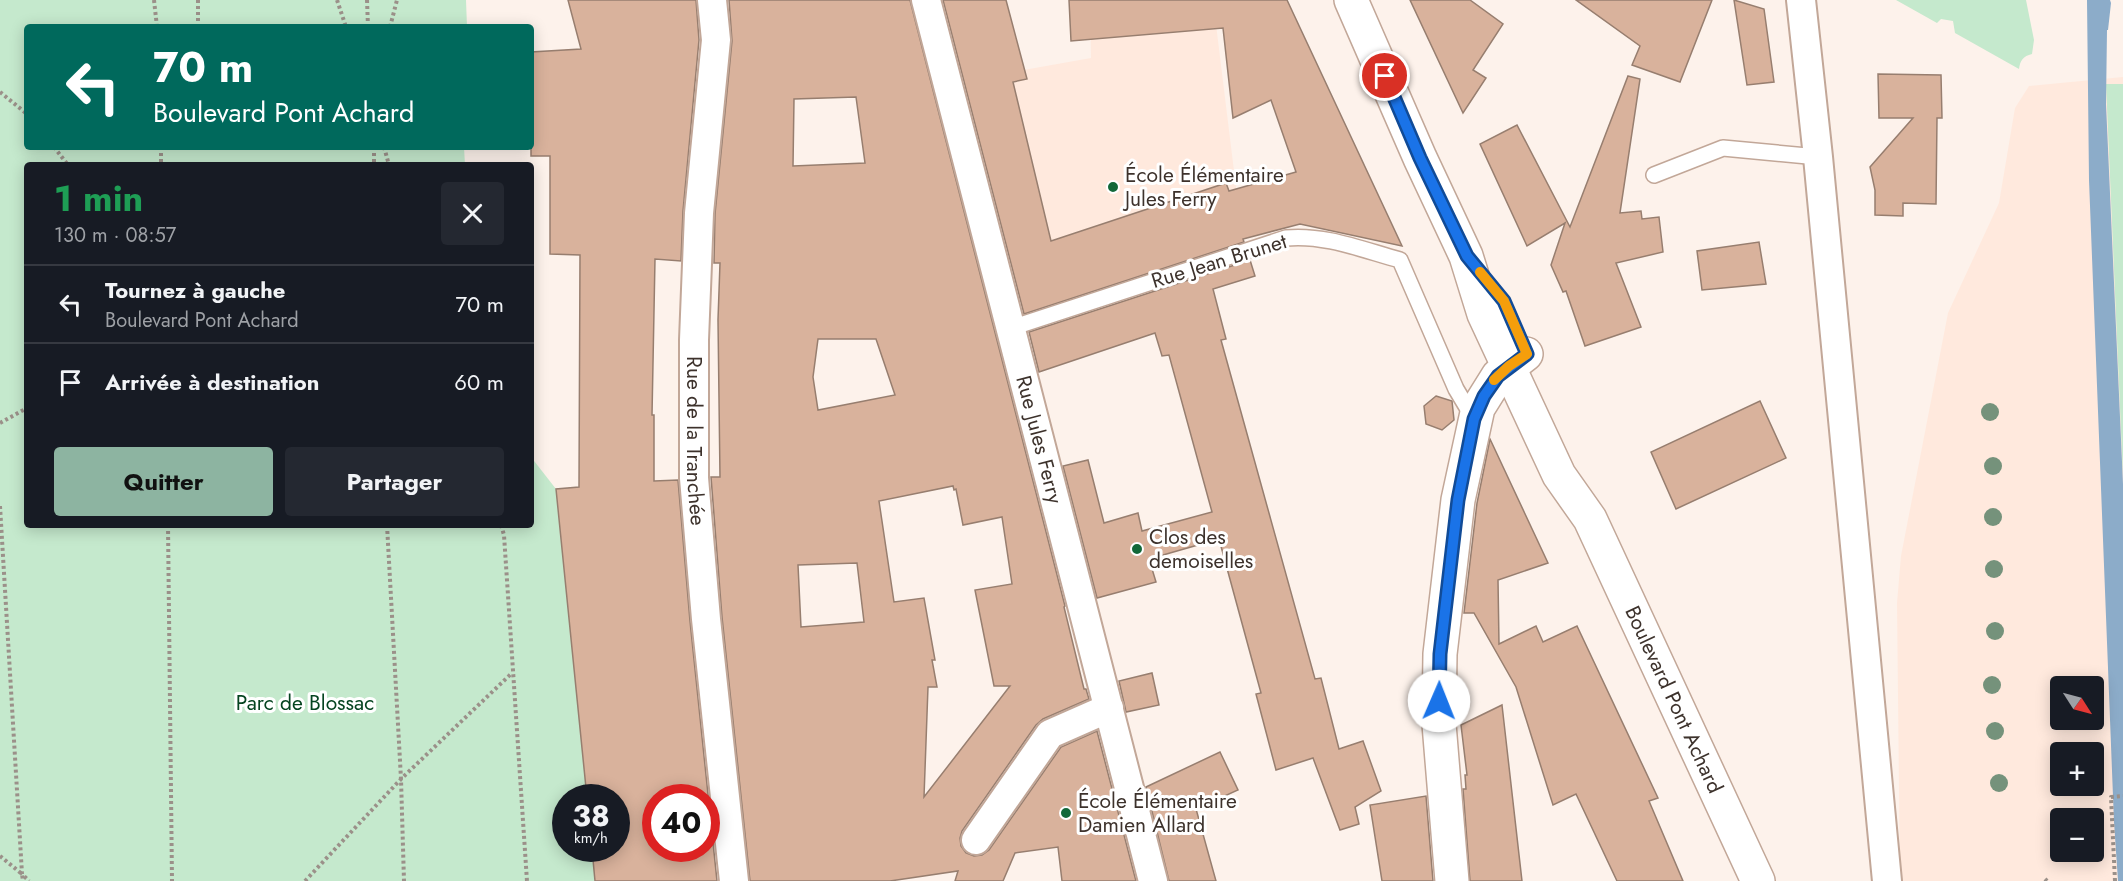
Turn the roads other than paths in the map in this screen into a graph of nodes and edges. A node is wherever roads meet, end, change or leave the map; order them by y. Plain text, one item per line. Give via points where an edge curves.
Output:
1 (712, 0) edge
2 (926, 0) edge
3 (1351, 0) edge
4 (1801, 0) edge
5 (1818, 157) junction
6 (1654, 175) dead end
7 (1011, 328) junction
8 (1518, 360) junction
9 (1474, 419) junction
10 (1109, 708) junction
11 (976, 840) dead end
12 (734, 881) edge
13 (1153, 881) edge
14 (1452, 881) edge
15 (1758, 881) edge
16 (1887, 881) edge

1 - 12 street, Rue de la Tranchée via 716,40 699,225 694,478
2 - 7 street, Rue Jules Ferry
3 - 8 main road, Boulevard Pont Achard via 1467,256 1484,314
4 - 5 street
5 - 6 lane via 1723,148
5 - 16 street
7 - 9 lane, Rue Jean Brunet via 1286,238 1321,239 1400,260 1456,389
7 - 10 street, Rue Jules Ferry
8 - 9 main road via 1490,386
8 - 15 main road, Boulevard Pont Achard via 1559,475 1590,519
9 - 14 main road via 1458,500 1440,654 1439,724
10 - 11 street via 1050,734
10 - 13 street, Rue Jules Ferry

